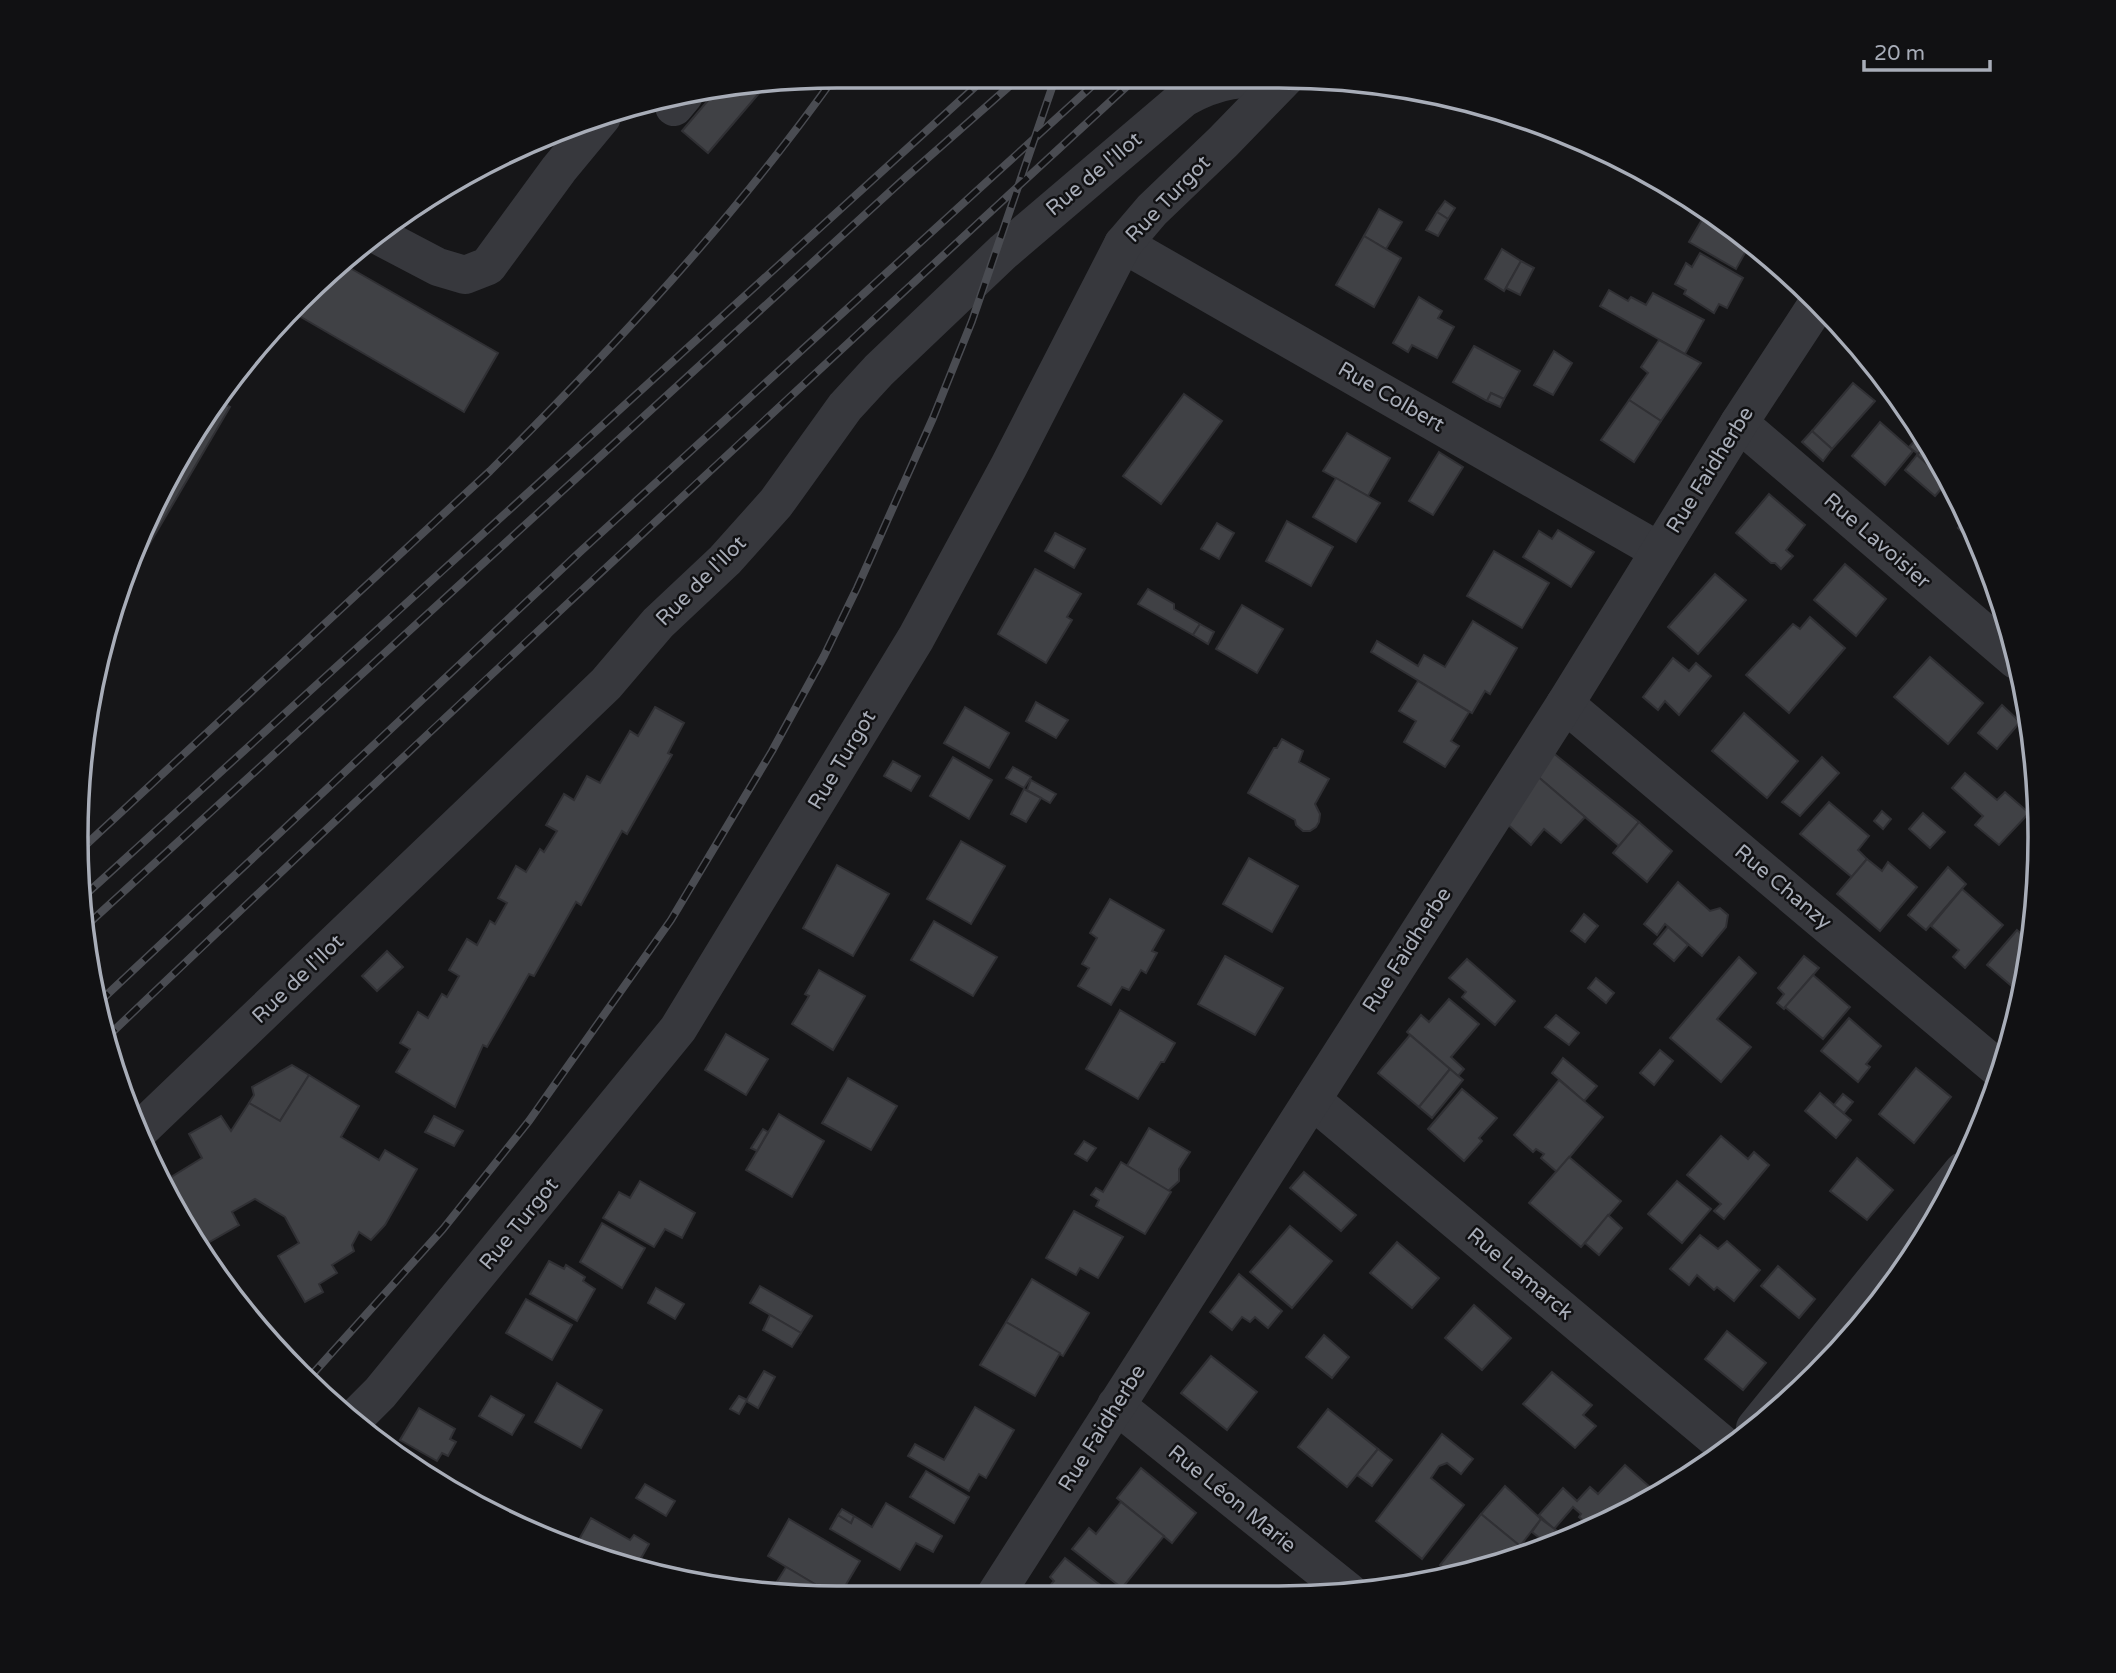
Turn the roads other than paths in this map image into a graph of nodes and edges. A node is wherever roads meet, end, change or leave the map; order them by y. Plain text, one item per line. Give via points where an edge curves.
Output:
1 (1203, 88) edge
2 (1274, 88) edge
3 (593, 128) edge
4 (385, 239) edge
5 (1123, 244) junction
6 (1813, 311) edge
7 (1739, 422) junction
8 (1658, 551) junction
9 (2005, 650) edge
10 (1564, 704) junction
11 (1993, 1064) edge
12 (1312, 1100) junction
13 (146, 1125) edge
14 (1919, 1225) edge
15 (1793, 1381) edge
16 (1116, 1405) junction
17 (360, 1413) edge
18 (1720, 1442) edge
19 (1338, 1583) edge
20 (1001, 1586) edge

1 - 13 street, Rue de l'Ilot via 1184,98 1003,252 871,379 845,407 776,503 725,560 658,623 606,684
2 - 5 street, Rue Turgot
3 - 4 street via 488,266 465,275 438,267
5 - 8 street, Rue Colbert
5 - 17 street, Rue Turgot via 916,638 678,1028
6 - 7 street, Rue Faidherbe
7 - 8 street, Rue Faidherbe
7 - 9 street, Rue Lavoisier
8 - 10 street, Rue Faidherbe
10 - 11 street, Rue Chanzy
10 - 12 street, Rue Faidherbe
12 - 16 street, Rue Faidherbe
12 - 18 street, Rue Lamarck
14 - 15 street
16 - 19 street, Rue Léon Marie
16 - 20 street, Rue Faidherbe

